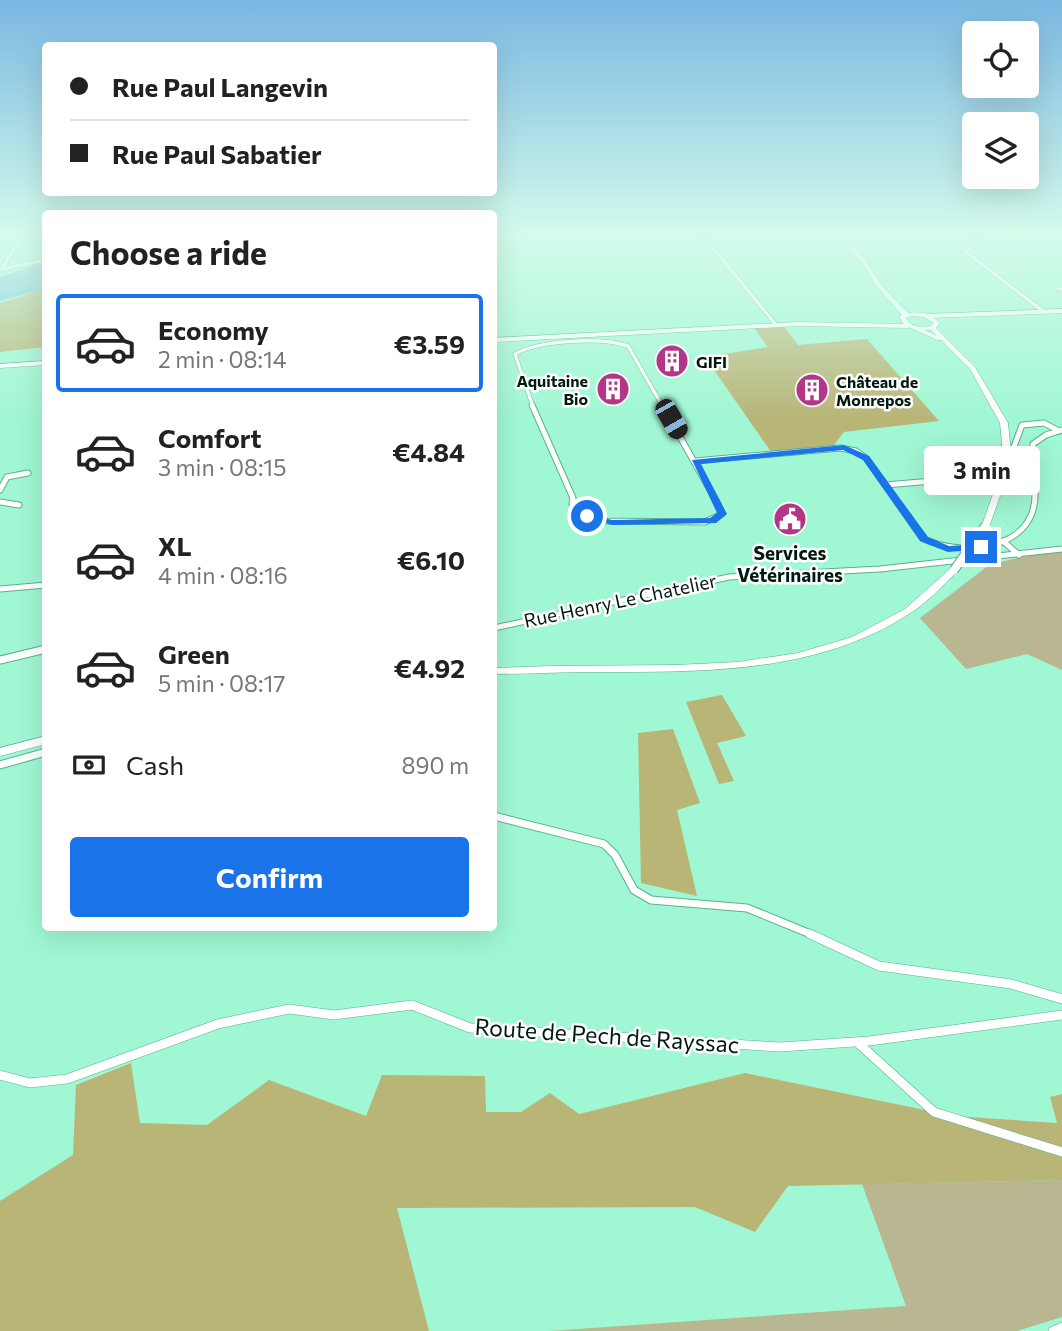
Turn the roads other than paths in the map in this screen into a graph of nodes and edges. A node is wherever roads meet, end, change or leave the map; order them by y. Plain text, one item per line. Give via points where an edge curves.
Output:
1 (750, 295) edge
2 (886, 295) edge
3 (889, 295) edge
4 (1022, 295) edge
5 (1062, 311) edge
6 (1044, 312) junction
7 (919, 314) junction
8 (904, 317) junction
9 (933, 322) junction
10 (838, 325) junction
11 (776, 326) junction
12 (908, 326) junction
13 (920, 329) junction
14 (497, 340) edge
15 (567, 340) junction
16 (961, 355) junction
17 (42, 363) edge
18 (0, 366) edge
19 (1061, 430) edge
20 (1006, 432) junction
21 (695, 461) junction
22 (1008, 463) junction
23 (28, 473) dead end
24 (885, 485) junction
25 (0, 490) edge
26 (0, 502) edge
27 (19, 505) dead end
28 (1003, 541) junction
29 (1062, 549) edge
30 (1019, 555) junction
31 (955, 566) junction
32 (42, 585) edge
33 (0, 589) edge
34 (497, 627) edge
35 (42, 650) edge
36 (0, 660) edge
37 (497, 671) edge
38 (42, 735) edge
39 (42, 741) edge
40 (0, 746) edge
41 (0, 752) edge
42 (42, 753) edge
43 (0, 765) edge
44 (497, 817) edge
45 (1062, 999) edge
46 (1062, 1015) edge
47 (857, 1042) junction
48 (0, 1074) edge
49 (1062, 1152) edge
50 (1062, 1327) edge
51 (1053, 1331) edge

1 - 11 street
2 - 8 main road
3 - 7 main road
4 - 6 street
5 - 6 main road
6 - 9 main road via 954,316
7 - 8 main road
7 - 9 main road
8 - 10 main road
8 - 12 main road
9 - 13 main road
9 - 16 main road
10 - 11 main road
10 - 12 main road
11 - 15 main road
12 - 13 main road
13 - 16 main road
14 - 15 main road
15 - 21 street via 613,340 628,346
15 - 21 street via 515,354 572,504 592,518 612,523 717,519 722,514
16 - 20 main road via 985,386
17 - 18 main road
19 - 22 street via 1044,423 1022,425
19 - 28 street via 1031,447 1032,516
20 - 22 main road
20 - 24 street via 998,469 992,476
21 - 24 street via 844,447 863,454
22 - 31 main road, bridge via 986,525
23 - 25 street via 7,477
24 - 28 street via 919,535 932,545 963,549
26 - 27 street
28 - 30 street
29 - 30 street, Rue Henry Le Chatelier
30 - 31 street, Rue Henry Le Chatelier
31 - 34 street, Rue Henry Le Chatelier via 729,577
31 - 37 main road via 905,611 882,625 801,655 727,666
32 - 33 street
35 - 36 street
38 - 40 main road
39 - 41 main road
42 - 43 street
44 - 45 street via 604,844 615,852 631,887 656,901 763,912 879,966 1011,984
46 - 47 street, Route de Pech de Rayssac
47 - 48 street, Route de Pech de Rayssac via 780,1047 470,1028 412,1005 334,1016 289,1009 218,1024 67,1079 30,1083
47 - 49 street via 934,1112
50 - 51 street

